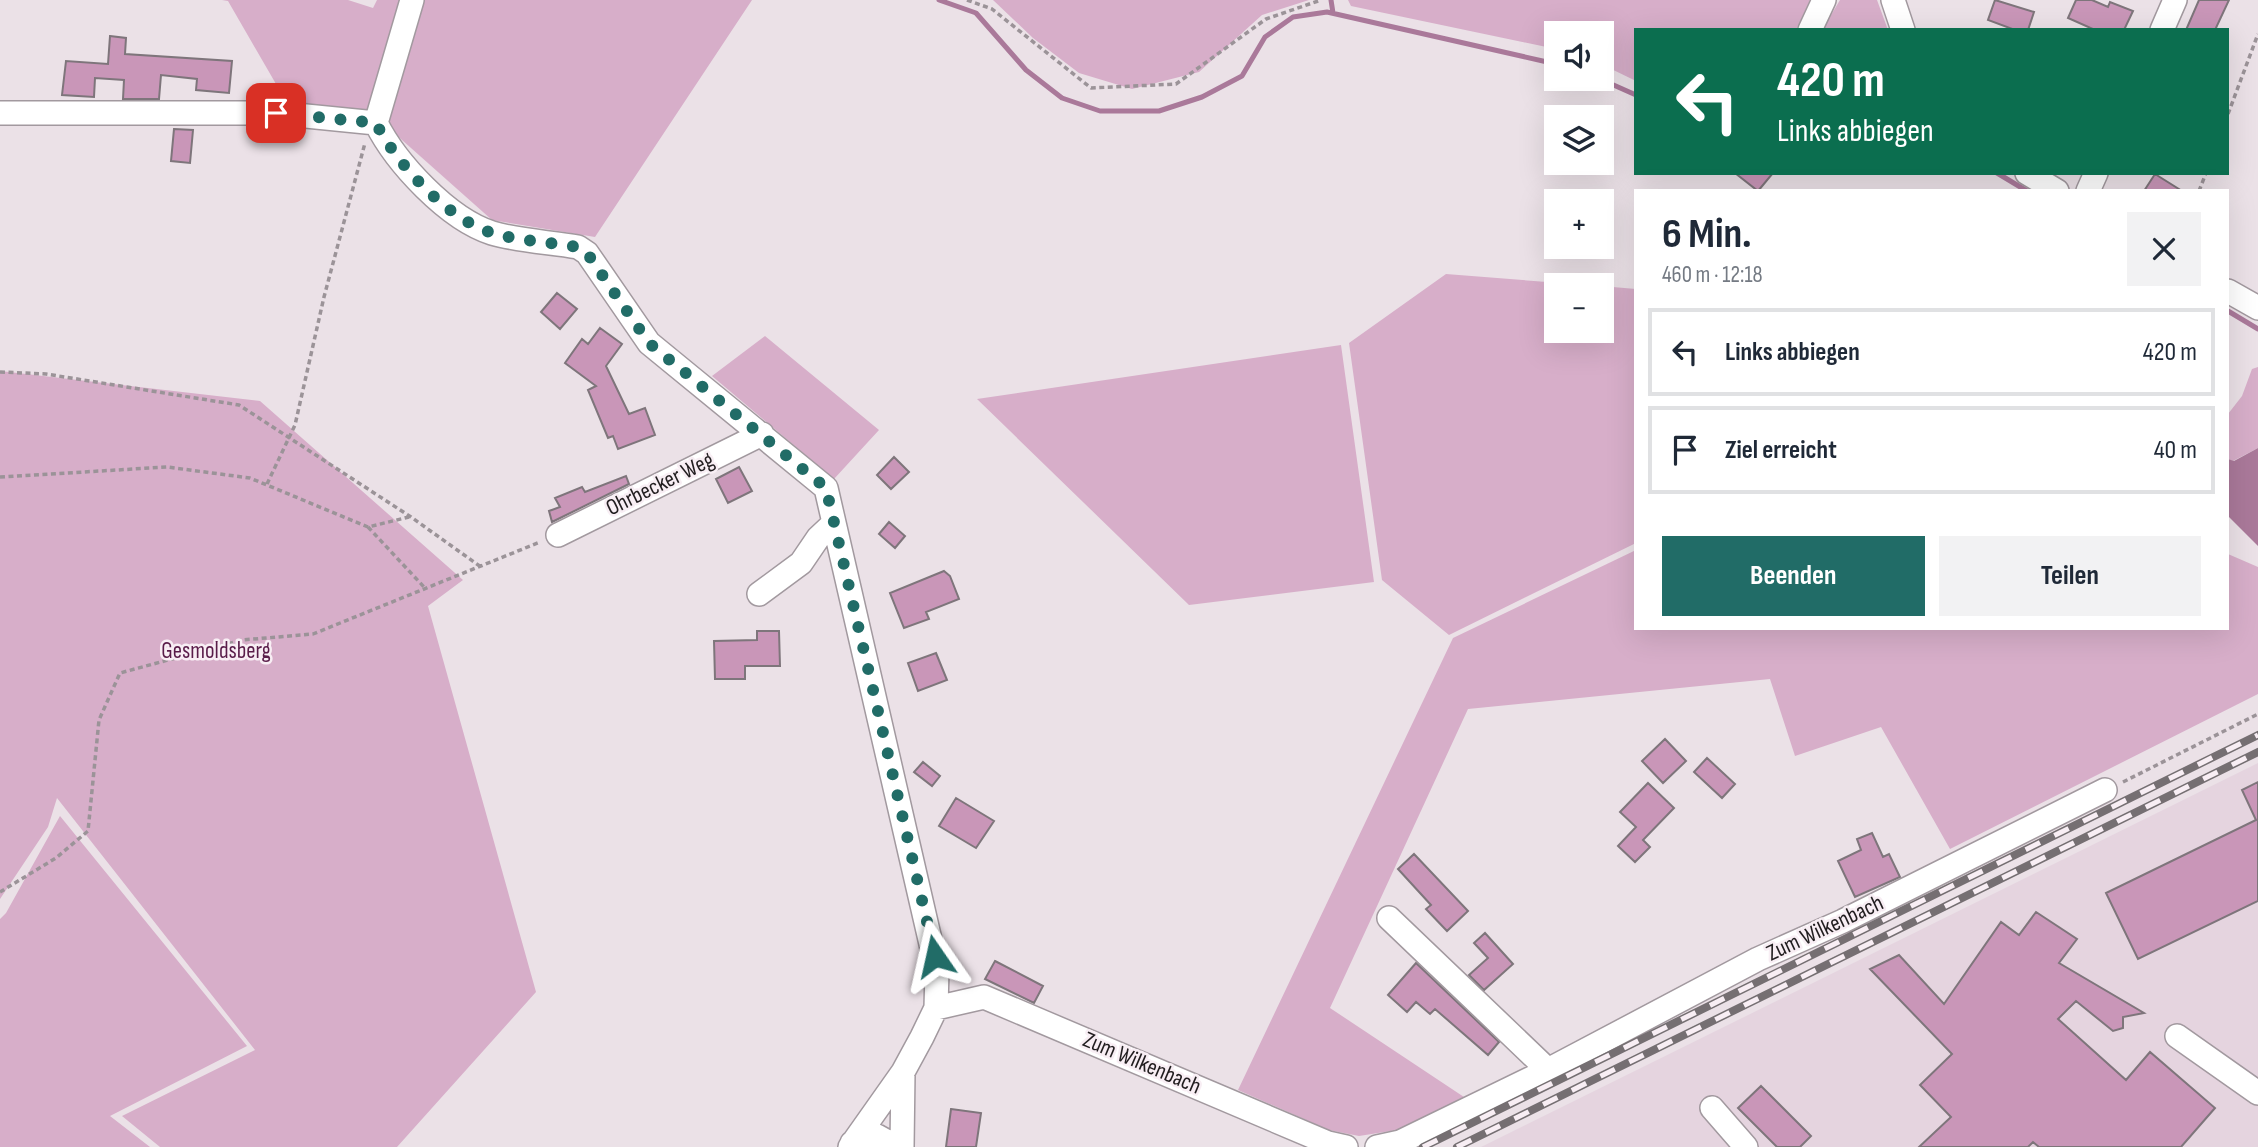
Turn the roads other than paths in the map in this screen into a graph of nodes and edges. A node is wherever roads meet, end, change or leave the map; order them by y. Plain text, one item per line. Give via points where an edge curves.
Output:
1 (412, 0) edge
2 (1824, 0) edge
3 (1894, 0) edge
4 (2175, 0) edge
5 (1811, 28) edge
6 (1902, 28) edge
7 (2163, 28) edge
8 (0, 113) edge
9 (376, 123) junction
10 (2030, 175) edge
11 (2054, 189) edge
12 (2229, 292) edge
13 (2258, 308) edge
14 (762, 434) junction
15 (834, 523) junction
16 (558, 535) road end
17 (759, 594) dead end
18 (2105, 790) road end
19 (1390, 918) dead end
20 (936, 1008) junction
21 (2177, 1036) dead end
22 (1548, 1070) junction
23 (903, 1072) junction
24 (2258, 1093) edge
25 (1712, 1108) dead end
26 (851, 1145) edge
27 (897, 1147) edge
28 (902, 1147) edge
29 (1346, 1147) edge
30 (1377, 1147) edge
31 (1746, 1147) edge

1 - 9 street
2 - 5 street
3 - 6 street
4 - 7 street
8 - 9 street via 276,113
9 - 14 street via 387,145 422,185 470,224 494,233 578,247 587,253 649,343
10 - 11 street
12 - 13 street
14 - 15 street via 826,488
14 - 16 street, Ohrbecker Weg
15 - 17 street via 801,563
15 - 20 street via 932,942
18 - 22 street, Zum Wilkenbach via 1758,959
19 - 22 street
20 - 23 street
20 - 29 street, Zum Wilkenbach via 984,997
21 - 24 street
22 - 30 street, Zum Wilkenbach via 1400,1142
23 - 26 street
23 - 28 street
25 - 31 street
26 - 27 street via 877,1136

